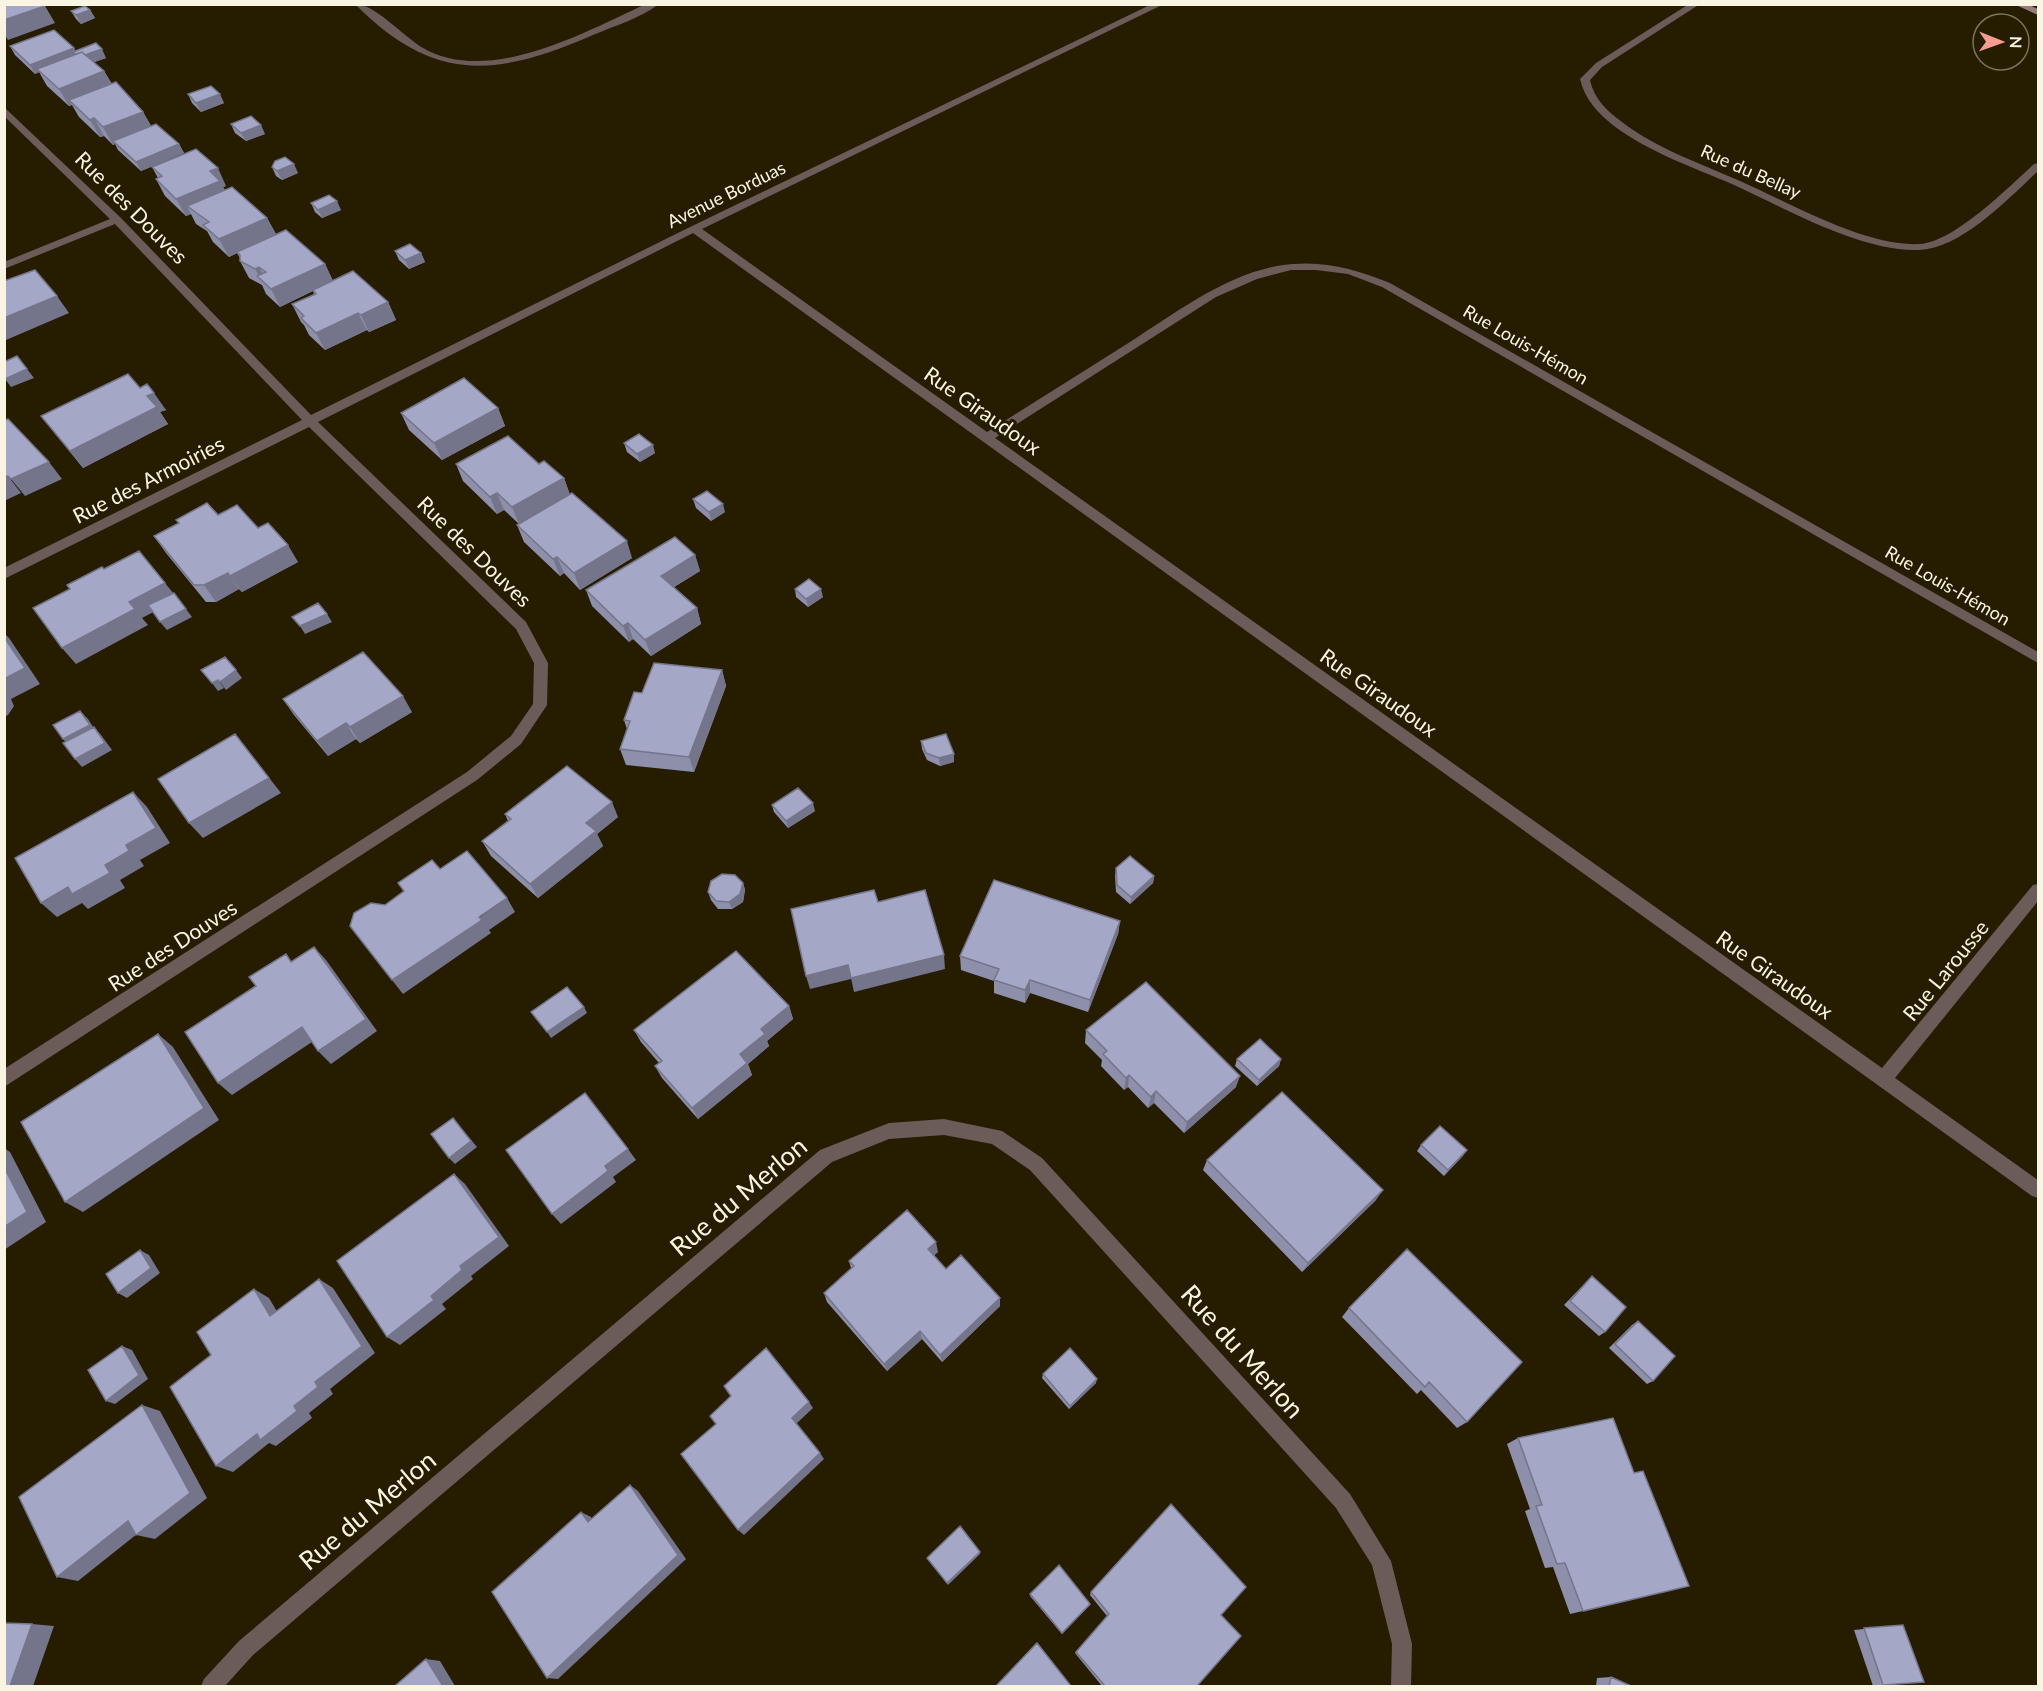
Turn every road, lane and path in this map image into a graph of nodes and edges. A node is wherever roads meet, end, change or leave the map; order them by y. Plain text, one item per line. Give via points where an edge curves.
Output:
1 (359, 4) edge
2 (655, 4) edge
3 (1160, 4) edge
4 (1696, 4) edge
5 (2018, 4) edge
6 (2038, 12) edge
7 (4, 110) edge
8 (2038, 166) edge
9 (117, 220) junction
10 (694, 229) junction
11 (4, 266) edge
12 (309, 420) junction
13 (987, 438) junction
14 (4, 574) edge
15 (2038, 658) edge
16 (2038, 890) edge
17 (1884, 1078) junction
18 (4, 1079) edge
19 (2038, 1190) edge
20 (211, 1686) edge
21 (1401, 1686) edge

1 - 2 street via 428,55 478,64 543,51
3 - 10 street, Avenue Borduas
4 - 8 street, Rue du Bellay via 1599,65 1585,79 1588,95 1606,114 1654,146 1839,228 1884,242 1922,248 1956,233
5 - 6 street
7 - 9 street, Rue des Douves
9 - 11 street
9 - 12 street, Rue des Douves
10 - 12 street, Avenue Borduas
10 - 13 street, Rue Giraudoux
12 - 14 street, Rue des Armoiries
12 - 18 street, Rue des Douves via 522,626 541,663 540,705 516,740 472,776
13 - 15 street, Rue Louis-Hémon via 1212,296 1253,277 1291,267 1350,271 1386,285
13 - 17 street, Rue Giraudoux
16 - 17 street, Rue Larousse
17 - 19 street, Rue Giraudoux
20 - 21 street, Rue du Merlon via 255,1640 826,1156 889,1131 944,1127 996,1137 1036,1164 1343,1501 1381,1561 1402,1644

